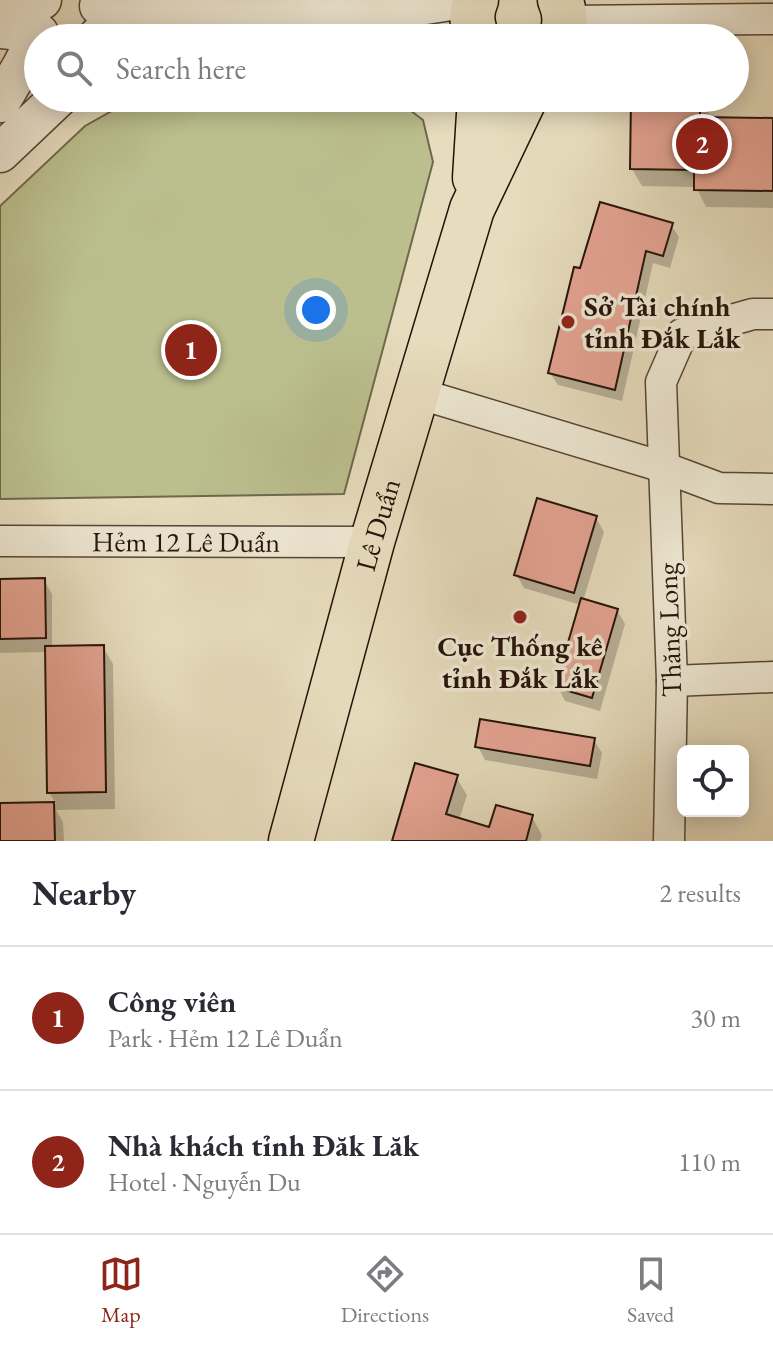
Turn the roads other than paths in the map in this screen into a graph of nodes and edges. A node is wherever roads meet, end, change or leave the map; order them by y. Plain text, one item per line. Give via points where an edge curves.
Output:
1 (457, 0) edge
2 (476, 0) edge
3 (0, 1) edge
4 (773, 19) edge
5 (97, 20) edge
6 (562, 20) edge
7 (287, 23) edge
8 (41, 24) edge
9 (129, 24) edge
10 (472, 24) edge
11 (24, 26) edge
12 (0, 29) edge
13 (24, 60) edge
14 (0, 103) edge
15 (43, 112) edge
16 (479, 112) edge
17 (518, 112) edge
18 (0, 153) edge
19 (472, 209) junction
20 (773, 314) edge
21 (417, 393) junction
22 (663, 467) junction
23 (773, 489) edge
24 (0, 541) edge
25 (372, 542) junction
26 (773, 677) edge
27 (672, 681) junction
28 (291, 841) edge
29 (669, 841) edge

1 - 7 street
2 - 10 main road
3 - 8 street
4 - 6 street
5 - 7 street
5 - 9 street
11 - 12 street
13 - 14 street
15 - 18 street
16 - 19 main road, Lê Duẩn
17 - 19 main road, Lê Duẩn
19 - 21 main road, Lê Duẩn
20 - 22 street, Thăng Long via 753,314 682,334 661,382
21 - 22 street
21 - 25 main road, Lê Duẩn
22 - 23 street via 719,488
22 - 27 street, Thăng Long
24 - 25 street, Hẻm 12 Lê Duẩn
25 - 28 main road, Lê Duẩn
26 - 27 street
27 - 29 street, Thăng Long

